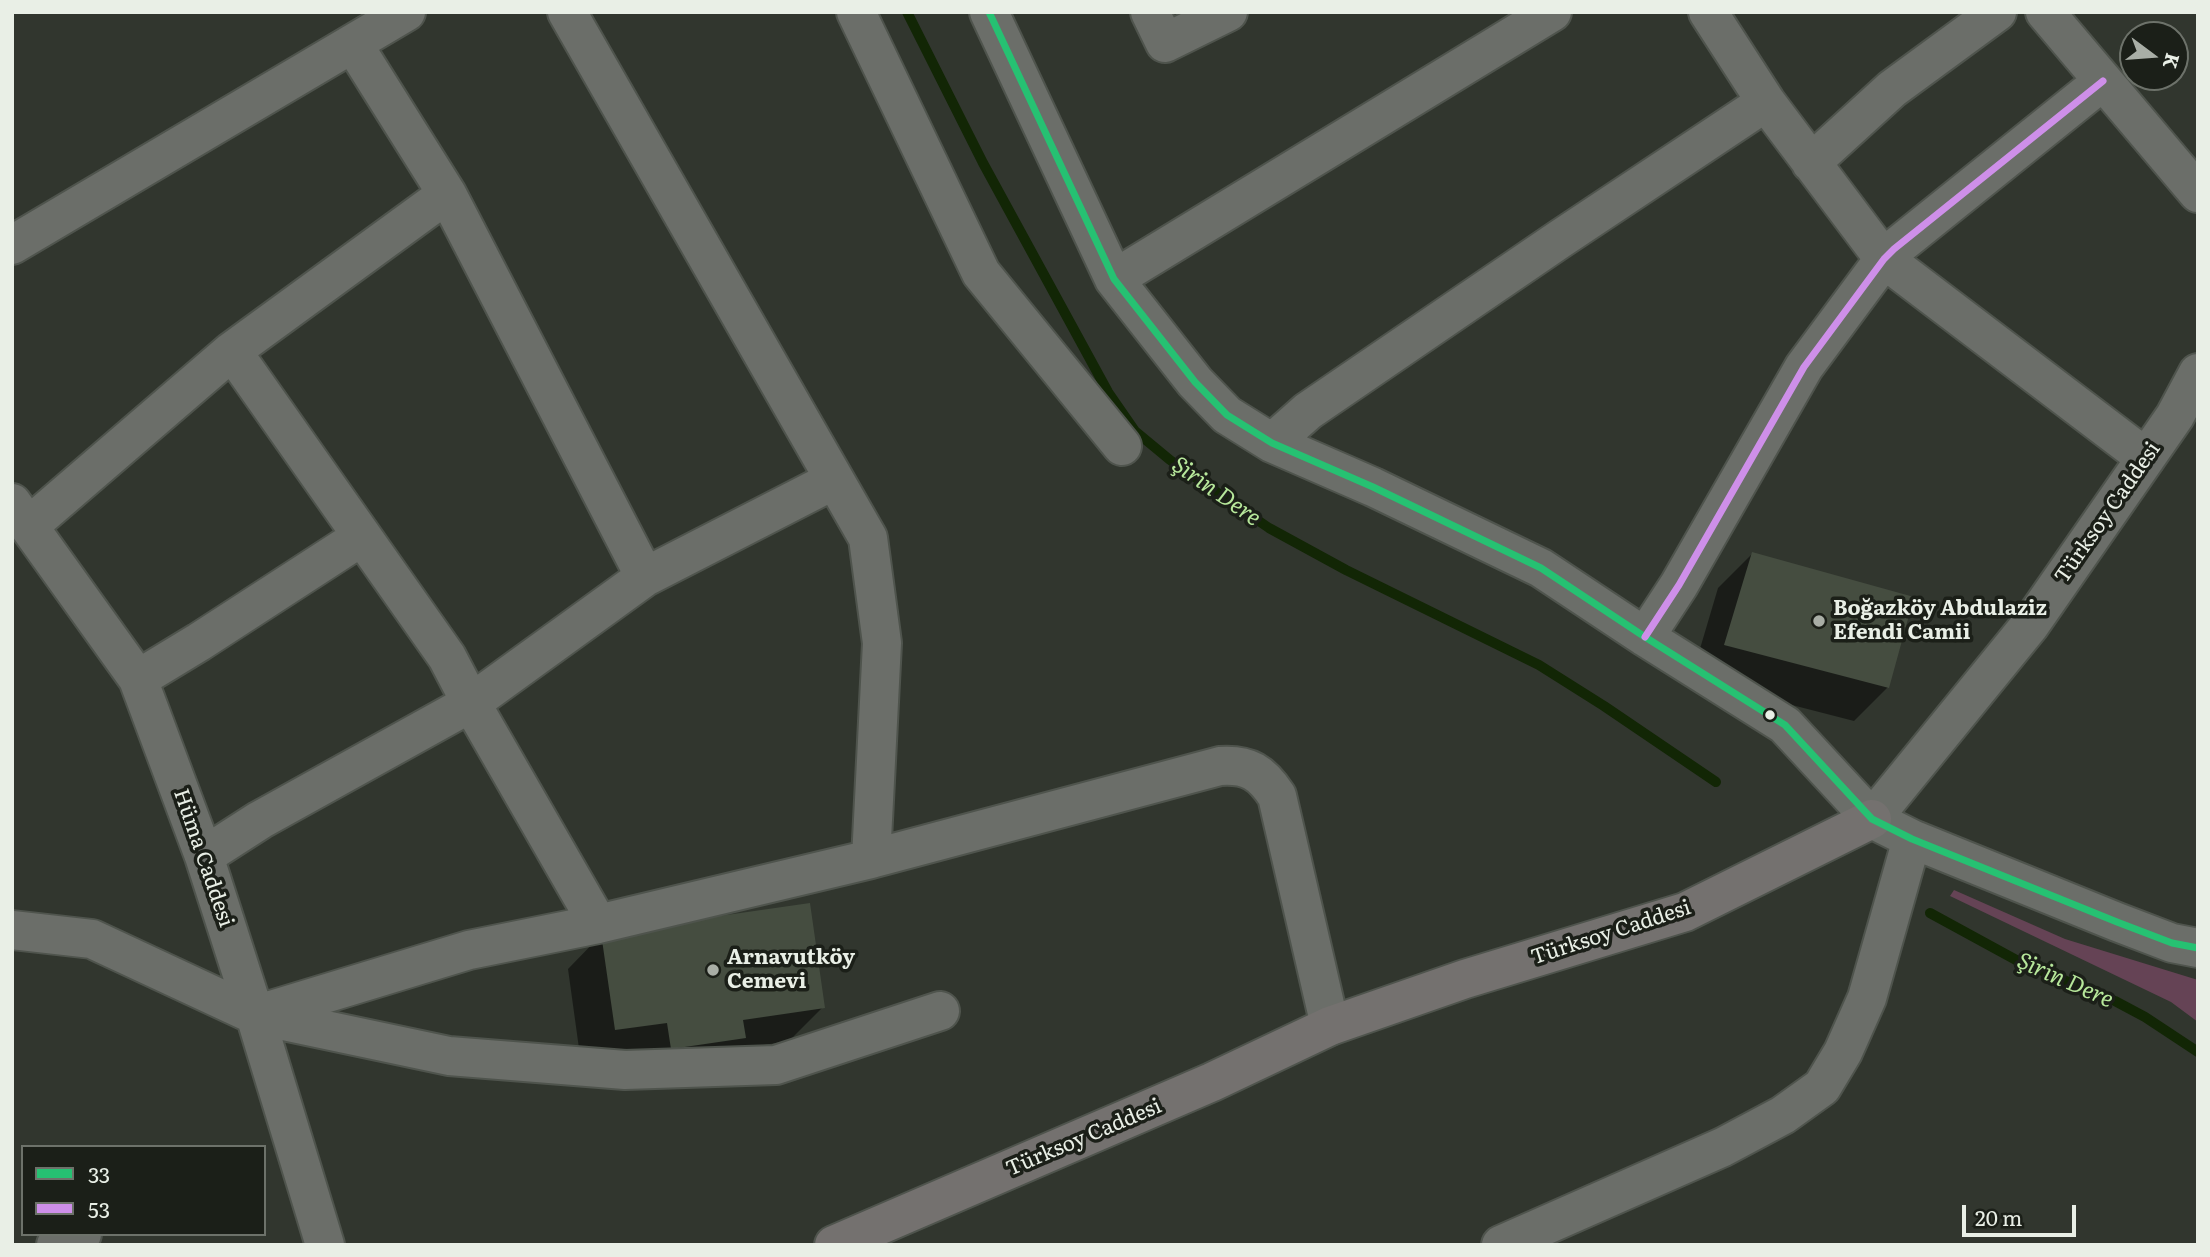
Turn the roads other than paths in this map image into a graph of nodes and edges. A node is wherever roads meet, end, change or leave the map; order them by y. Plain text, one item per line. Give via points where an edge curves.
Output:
1 (406, 12) edge
2 (567, 12) edge
3 (856, 12) edge
4 (989, 12) edge
5 (1150, 12) edge
6 (1228, 12) edge
7 (1552, 12) edge
8 (1708, 12) edge
9 (1997, 12) edge
10 (2045, 12) edge
11 (353, 44) junction
12 (2103, 81) junction
13 (1766, 102) junction
14 (1811, 163) junction
15 (2198, 193) edge
16 (447, 194) junction
17 (12, 245) edge
18 (1884, 259) junction
19 (1114, 279) junction
20 (232, 351) junction
21 (2198, 373) edge
22 (2187, 423) edge
23 (1272, 443) junction
24 (1122, 446) dead end
25 (2146, 458) junction
26 (834, 480) junction
27 (21, 514) edge
28 (361, 537) junction
29 (645, 578) junction
30 (1645, 637) junction
31 (138, 679) junction
32 (471, 703) junction
33 (1872, 819) junction
34 (1912, 839) junction
35 (204, 856) junction
36 (871, 859) junction
37 (598, 924) junction
38 (12, 930) edge
39 (2198, 948) edge
40 (940, 1011) dead end
41 (255, 1015) junction
42 (1330, 1026) junction
43 (280, 1155) edge
44 (77, 1236) edge
45 (56, 1245) edge
46 (325, 1245) edge
47 (834, 1245) edge
48 (1501, 1245) edge

1 - 11 street
2 - 26 street
3 - 24 street via 981,273
4 - 19 street
5 - 6 street via 1165,43
7 - 19 street
8 - 13 street
9 - 14 street via 1892,89
10 - 12 street
11 - 16 street
11 - 17 street
12 - 15 street
12 - 18 street
13 - 14 street
13 - 23 street via 1319,403
14 - 18 street
16 - 20 street
16 - 29 street
18 - 25 street
18 - 30 street via 1804,367
19 - 23 street via 1227,415
20 - 27 street
20 - 28 street
21 - 22 street, Türksoy Caddesi
22 - 25 street, Türksoy Caddesi
23 - 30 street via 1541,568
25 - 33 street, Türksoy Caddesi via 2030,625
26 - 29 street
26 - 36 street via 868,538 881,643
27 - 31 street, Hüma Caddesi
28 - 31 street
28 - 32 street via 447,657
29 - 32 street
30 - 33 street via 1785,725
31 - 35 street, Hüma Caddesi
32 - 35 street
32 - 37 street
33 - 34 street
33 - 42 main road, Türksoy Caddesi via 1685,912
34 - 39 street via 2128,927
34 - 48 street via 1867,999 1822,1087 1783,1115 1723,1146
35 - 41 street, Hüma Caddesi
36 - 37 street
36 - 42 street via 1220,766 1244,767 1268,782 1277,796
37 - 41 street via 469,950
38 - 41 street via 92,939
40 - 41 street via 776,1065 625,1070 449,1056
41 - 43 street, Hüma Caddesi
42 - 47 main road, Türksoy Caddesi via 1212,1082
43 - 46 street, Hüma Caddesi
44 - 45 street

